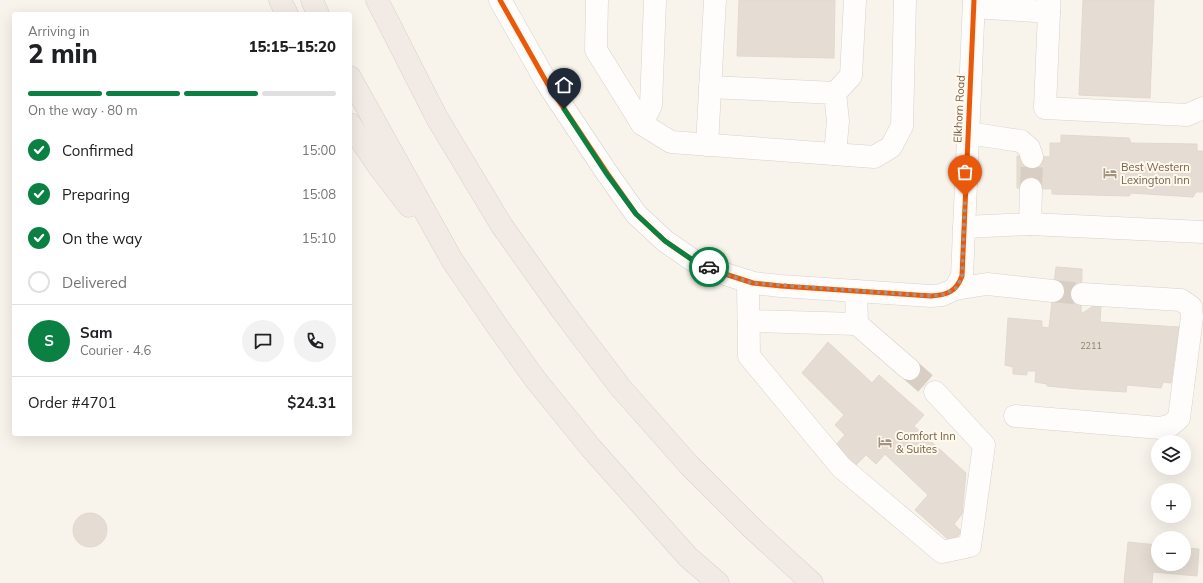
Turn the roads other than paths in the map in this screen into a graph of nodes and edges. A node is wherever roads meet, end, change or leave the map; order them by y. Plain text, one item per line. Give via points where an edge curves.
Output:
1 (280, 0) edge
2 (312, 0) edge
3 (377, 0) edge
4 (500, 0) edge
5 (597, 0) edge
6 (655, 0) edge
7 (715, 0) edge
8 (855, 0) edge
9 (905, 0) edge
10 (974, 4) edge
11 (1049, 6) edge
12 (287, 12) edge
13 (317, 12) edge
14 (352, 81) edge
15 (710, 87) junction
16 (835, 93) junction
17 (1203, 108) edge
18 (642, 124) junction
19 (352, 127) edge
20 (968, 133) junction
21 (706, 145) junction
22 (835, 154) junction
23 (1032, 156) tunnel mouth
24 (1031, 189) tunnel mouth
25 (1030, 224) junction
26 (964, 227) junction
27 (1203, 232) edge
28 (452, 260) junction
29 (748, 281) junction
30 (955, 289) junction
31 (856, 291) junction
32 (1053, 291) tunnel mouth
33 (1082, 294) tunnel mouth
34 (749, 321) junction
35 (857, 324) junction
36 (909, 369) tunnel mouth
37 (935, 392) tunnel mouth
38 (1015, 416) dead end
39 (718, 583) edge
40 (812, 583) edge

1 - 12 highway
2 - 13 highway
3 - 40 highway via 437,118 502,226 561,309 620,387 689,465
4 - 29 street via 547,83 636,214 665,241 694,261
5 - 18 street via 596,50
6 - 18 street via 651,105
7 - 15 street
8 - 16 street via 851,76
9 - 22 street via 902,126 891,147 874,157
10 - 11 street
10 - 20 street, Elkhorn Road
11 - 17 street via 1045,108 1187,115
14 - 28 highway
15 - 16 street
15 - 21 street
16 - 22 street via 838,121
18 - 21 street via 671,142
19 - 28 highway via 378,168
20 - 23 street via 1021,141 1029,148
20 - 26 street, Elkhorn Road
21 - 22 street
24 - 25 street
25 - 26 street
25 - 27 street
26 - 30 street, Elkhorn Road via 962,276
28 - 39 highway via 535,379 591,448 688,557
29 - 31 street
29 - 34 street
30 - 31 street via 942,295 931,296
30 - 32 street via 988,284
31 - 35 street
33 - 38 street via 1181,300 1191,307 1192,317 1179,418 1171,425 1160,428
34 - 35 street
34 - 37 street via 749,356 841,467 942,552 970,546 984,445
35 - 36 street

